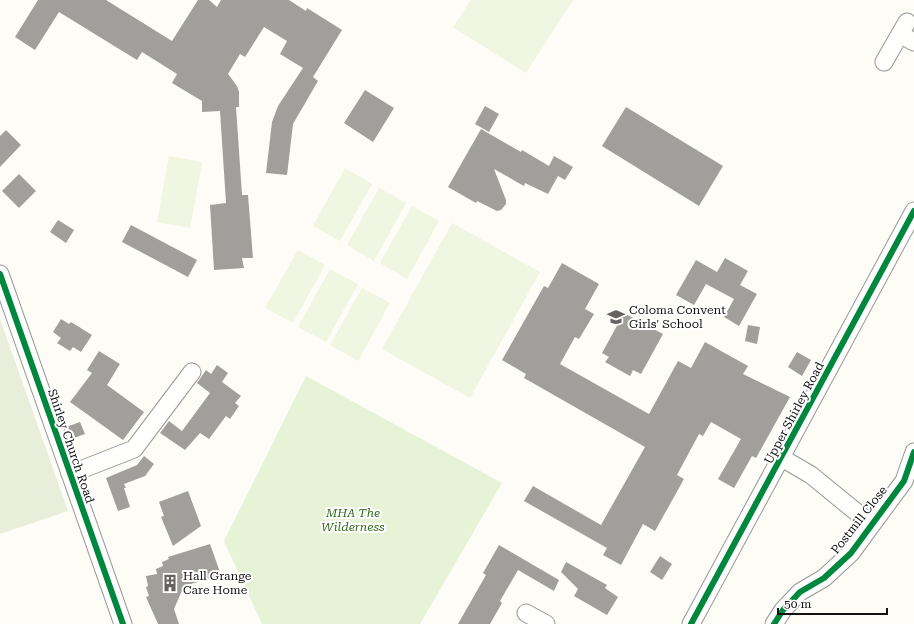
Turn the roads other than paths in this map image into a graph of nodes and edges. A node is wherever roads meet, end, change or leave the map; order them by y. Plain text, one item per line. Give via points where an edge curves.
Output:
1 (907, 33) edge
2 (884, 62) dead end
3 (914, 211) edge
4 (0, 274) edge
5 (192, 372) dead end
6 (914, 452) edge
7 (782, 458) junction
8 (70, 474) junction
9 (872, 524) junction
10 (526, 613) dead end
11 (122, 624) edge
12 (546, 624) edge
13 (691, 624) edge
14 (774, 624) edge

1 - 2 street
3 - 7 street, Upper Shirley Road
4 - 8 street, Shirley Church Road
5 - 8 street via 134,449
6 - 9 street, Postmill Close via 904,481
7 - 9 street via 811,475
7 - 13 street, Upper Shirley Road
8 - 11 street, Shirley Church Road
9 - 14 street, Postmill Close via 851,553 824,578 800,592
10 - 12 street

